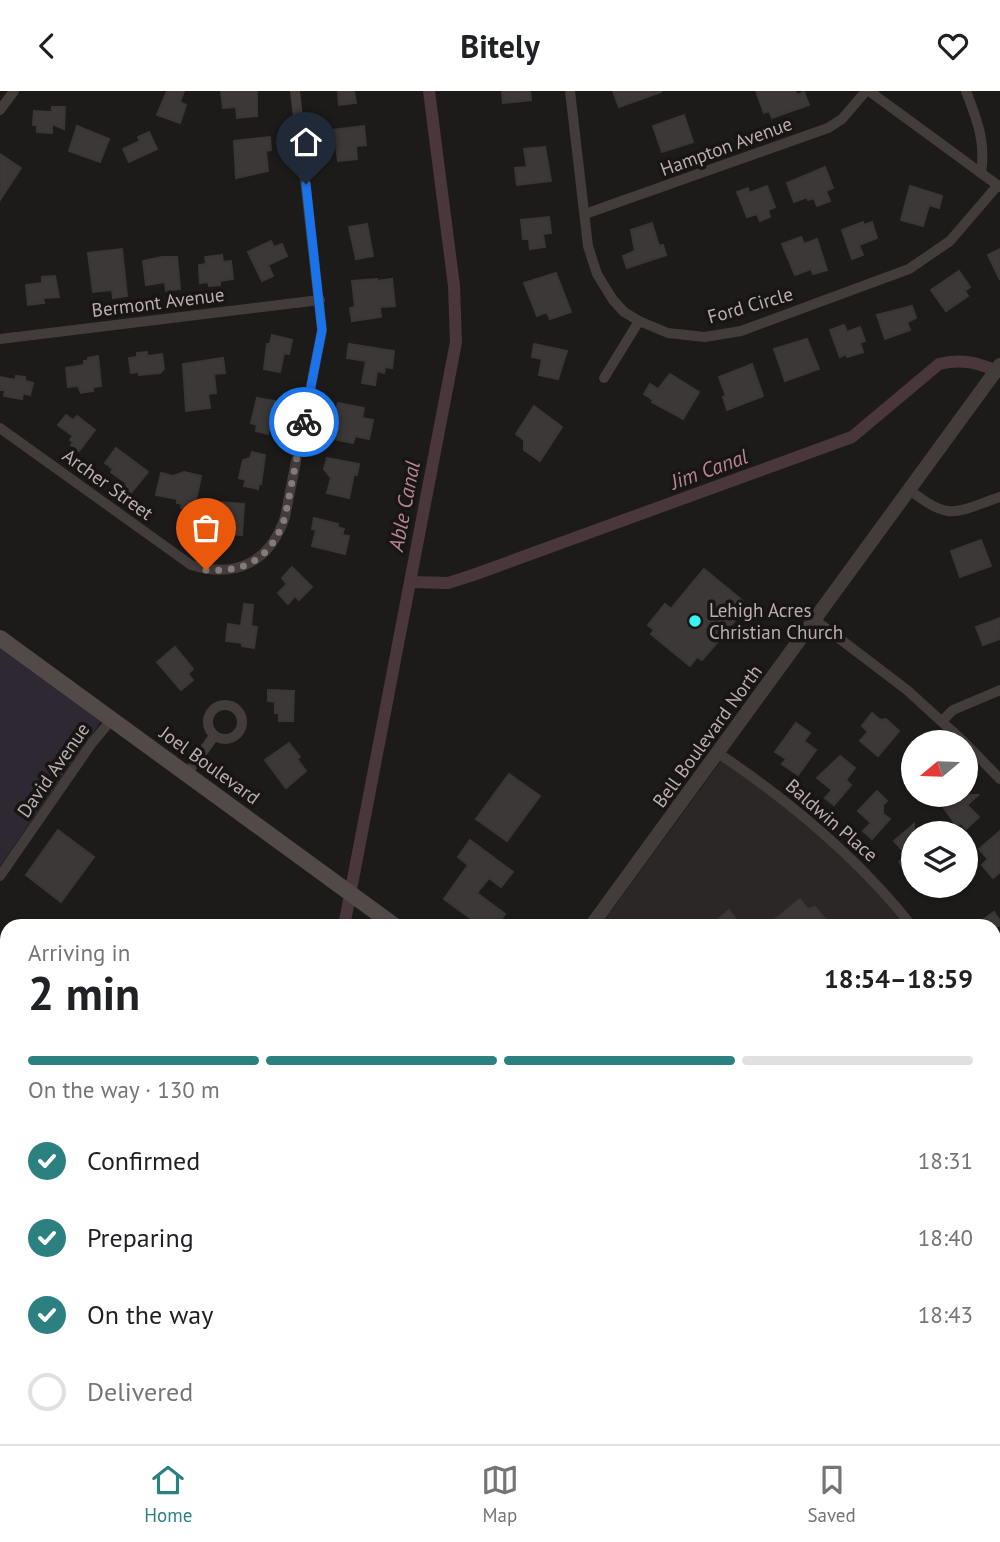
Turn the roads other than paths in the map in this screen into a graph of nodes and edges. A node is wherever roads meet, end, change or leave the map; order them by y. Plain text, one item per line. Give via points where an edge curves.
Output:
1 (14, 91) edge
2 (295, 91) edge
3 (570, 91) edge
4 (867, 91) edge
5 (966, 91) edge
6 (0, 110) edge
7 (981, 173) junction
8 (999, 186) edge
9 (585, 214) junction
10 (320, 300) junction
11 (639, 321) junction
12 (0, 339) edge
13 (1000, 365) edge
14 (604, 378) dead end
15 (0, 428) edge
16 (910, 490) junction
17 (1000, 497) edge
18 (815, 620) junction
19 (0, 638) edge
20 (1000, 690) edge
21 (111, 719) junction
22 (942, 721) junction
23 (951, 730) edge
24 (214, 736) dead end
25 (719, 753) junction
26 (978, 756) edge
27 (187, 774) junction
28 (1000, 779) edge
29 (0, 876) edge
30 (386, 919) edge
31 (597, 919) edge
32 (906, 919) edge

1 - 6 street
2 - 10 street, Archer Street
3 - 9 street, Ford Circle
4 - 7 street
4 - 9 street, Hampton Avenue via 828,128
5 - 7 street via 982,138
7 - 8 street
8 - 11 street, Ford Circle via 950,241 894,275 724,335 687,337
9 - 11 street, Ford Circle via 592,260 603,286 624,312
10 - 12 street, Bermont Avenue
10 - 15 street, Archer Street via 320,346 285,517 271,546 248,564 221,571 191,565
11 - 14 street
13 - 16 street, Bell Boulevard North
16 - 17 street via 941,511 955,512
16 - 18 street, Bell Boulevard North
18 - 22 street
18 - 25 street, Bell Boulevard North
19 - 21 main road, Joel Boulevard
20 - 22 street via 953,710
21 - 27 main road, Joel Boulevard
21 - 29 street, David Avenue
22 - 23 street
24 - 27 street
25 - 31 street, Bell Boulevard North
25 - 32 street, Baldwin Place via 830,838
26 - 28 street
27 - 30 main road, Joel Boulevard

